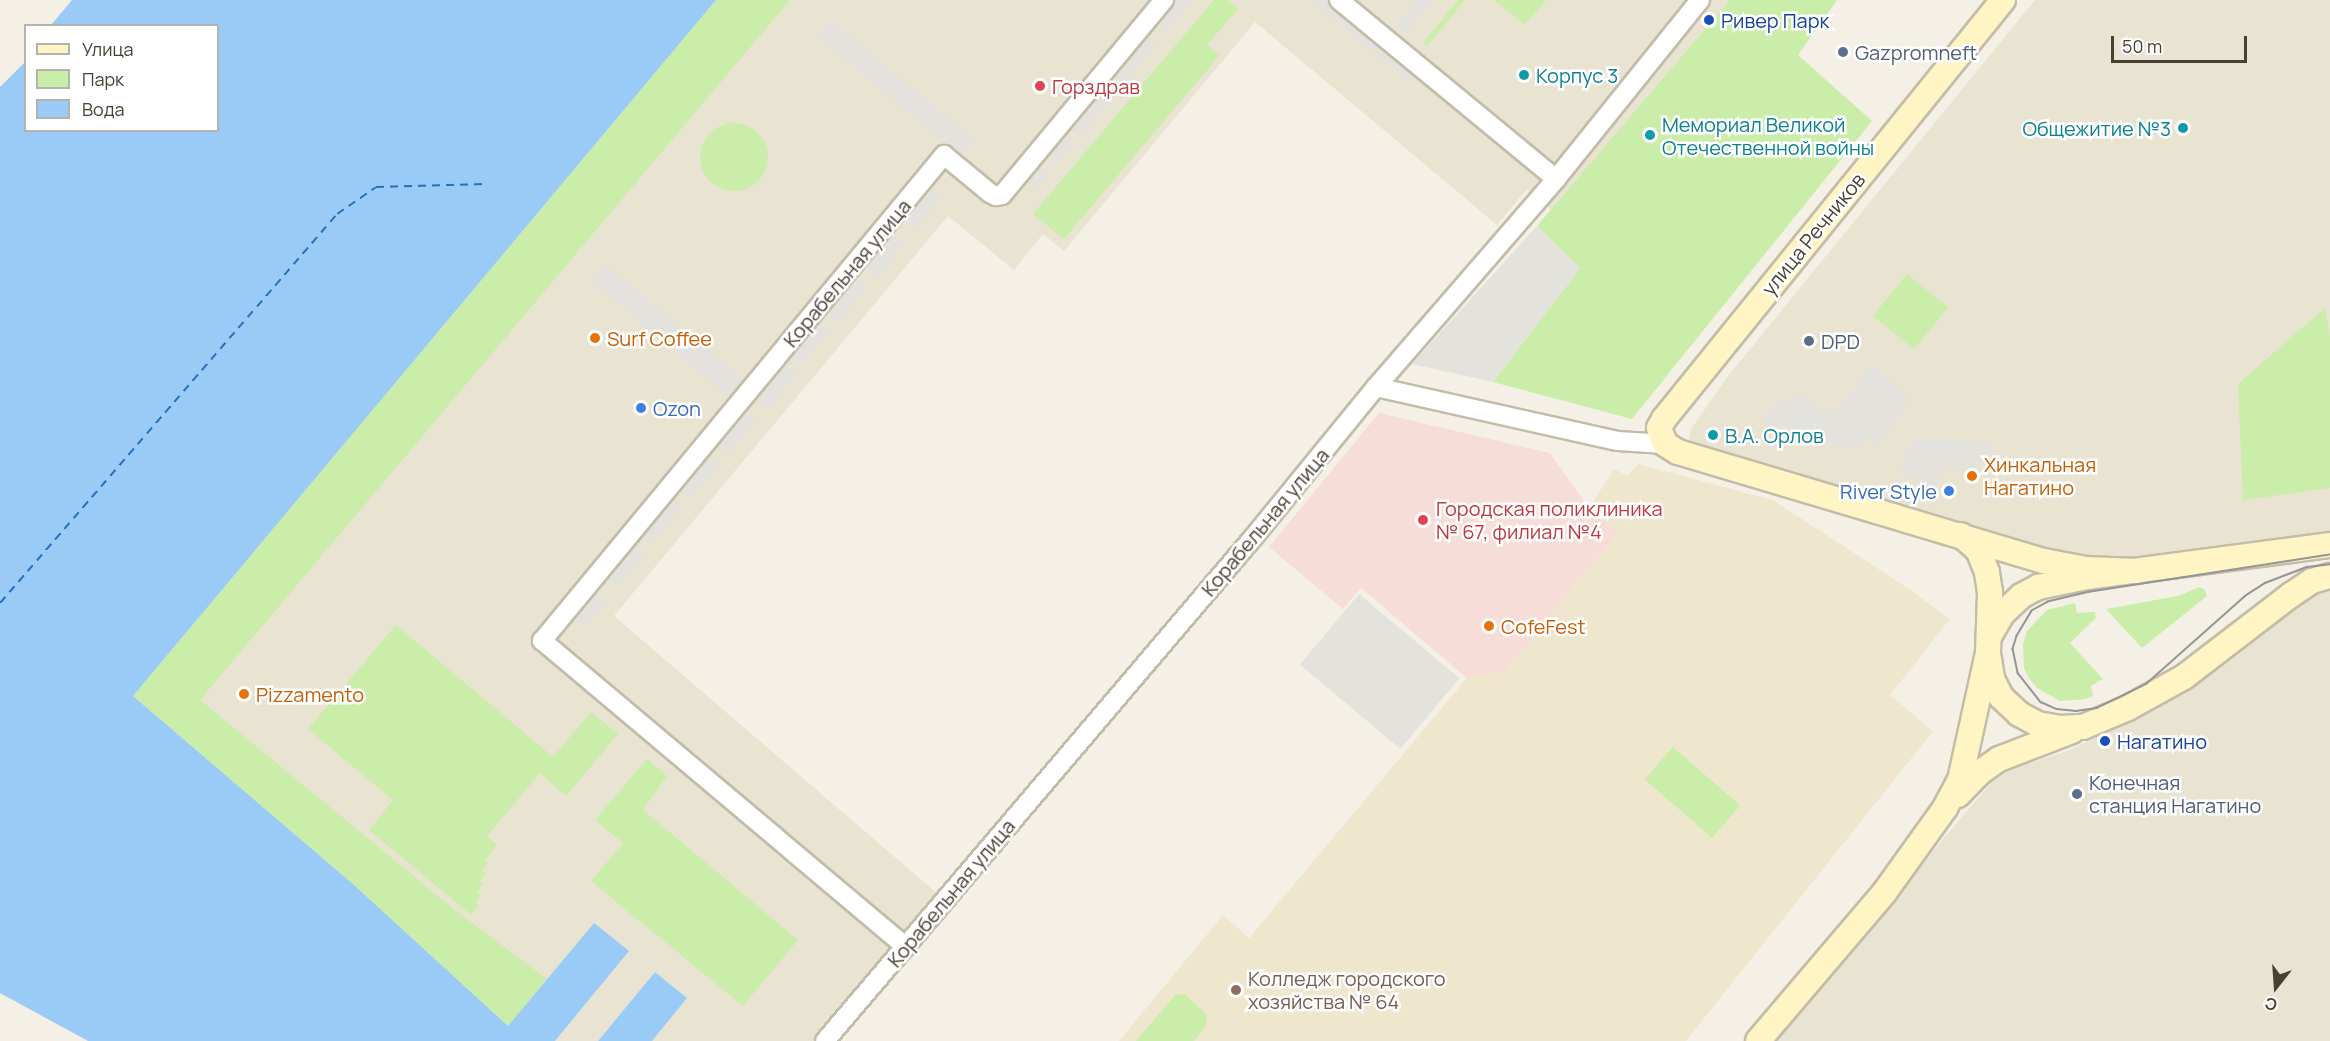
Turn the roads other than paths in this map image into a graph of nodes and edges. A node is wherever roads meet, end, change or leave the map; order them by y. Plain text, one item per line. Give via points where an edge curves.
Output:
1 (1164, 0) edge
2 (1339, 0) edge
3 (1700, 0) edge
4 (2003, 0) edge
5 (1556, 179) junction
6 (1376, 387) junction
7 (1665, 444) junction
8 (1959, 533) junction
9 (2330, 545) edge
10 (2271, 554) junction
11 (2137, 571) junction
12 (2330, 576) edge
13 (2291, 596) junction
14 (1989, 644) junction
15 (2083, 726) junction
16 (1945, 808) junction
17 (906, 947) junction
18 (825, 1041) edge
19 (1758, 1041) edge

1 - 17 street, Корабельная улица via 1002,195 990,193 944,155 542,641
2 - 5 street
3 - 5 street, Корабельная улица
4 - 7 street, улица Речников via 1664,419 1659,428
5 - 6 street, Корабельная улица
6 - 7 street via 1618,441
6 - 17 street, Корабельная улица
7 - 8 street
8 - 11 street via 2044,561 2086,569
8 - 14 street via 1978,550 1987,572
9 - 10 street
10 - 11 street
10 - 13 street via 2292,570
11 - 14 street via 2038,587 2021,596 2002,615
12 - 13 street via 2312,581
13 - 15 street via 2184,677 2128,708
14 - 15 street via 1992,679 2001,697 2019,714 2038,724
14 - 16 street via 1967,756
15 - 16 street via 1999,759 1979,773
16 - 19 street via 1884,893
17 - 18 street, Корабельная улица

